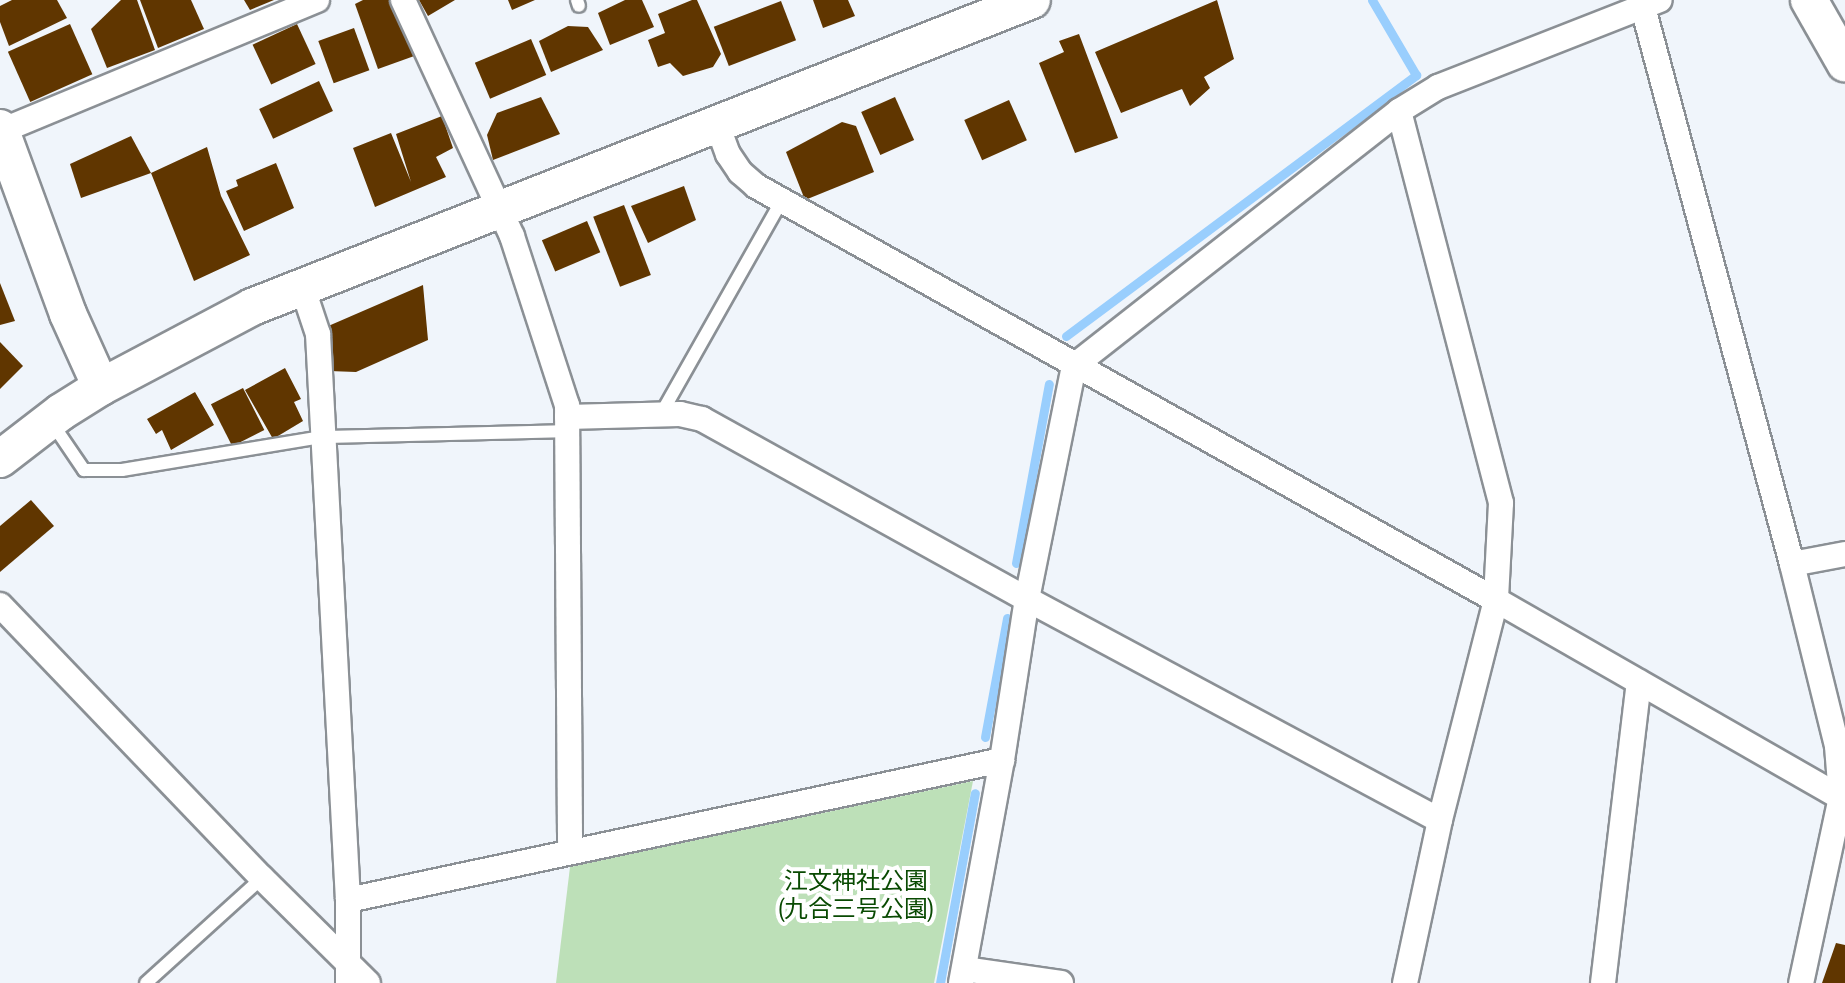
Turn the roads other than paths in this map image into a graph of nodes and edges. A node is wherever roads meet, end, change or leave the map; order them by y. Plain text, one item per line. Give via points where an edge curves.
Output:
1 (317, 0) edge
2 (403, 0) edge
3 (1032, 0) edge
4 (1809, 0) edge
5 (1648, 2) edge
6 (1845, 63) edge
7 (1399, 111) junction
8 (717, 124) junction
9 (1, 129) edge
10 (782, 200) junction
11 (501, 208) junction
12 (302, 286) junction
13 (1074, 366) junction
14 (101, 387) junction
15 (661, 414) junction
16 (50, 420) junction
17 (566, 424) junction
18 (322, 437) junction
19 (0, 459) edge
20 (1845, 554) edge
21 (1792, 564) junction
22 (1027, 599) junction
23 (1496, 600) junction
24 (0, 605) edge
25 (1639, 682) junction
26 (1002, 760) junction
27 (1843, 798) edge
28 (1440, 820) junction
29 (570, 852) junction
30 (262, 878) junction
31 (348, 900) junction
32 (347, 972) edge
33 (963, 976) edge
34 (146, 983) edge
35 (368, 983) edge
36 (1061, 983) edge
37 (1405, 983) edge
38 (1603, 983) edge
39 (1801, 983) edge

1 - 9 street
2 - 11 street
3 - 8 street
4 - 6 street
5 - 7 street via 1438,87
5 - 21 street
7 - 13 street
7 - 23 street via 1501,503
8 - 10 street via 740,172
8 - 11 street
9 - 14 street via 68,314
10 - 13 street
10 - 15 lane
11 - 12 street
11 - 17 street via 563,388
12 - 14 street via 201,331
12 - 18 street via 318,334
13 - 22 street
13 - 23 street
14 - 16 street
15 - 17 street
15 - 22 street via 702,419
16 - 18 lane via 84,470 122,470
16 - 19 street
17 - 18 lane
17 - 29 street
18 - 31 street
20 - 21 street
21 - 27 street via 1837,746
22 - 26 street
22 - 28 street
23 - 25 street
23 - 28 street
24 - 30 street
25 - 27 street
25 - 38 street
26 - 29 street
26 - 33 street
27 - 39 street
28 - 37 street
29 - 31 street
30 - 32 street
30 - 34 lane
31 - 32 street
32 - 35 street
33 - 36 street

